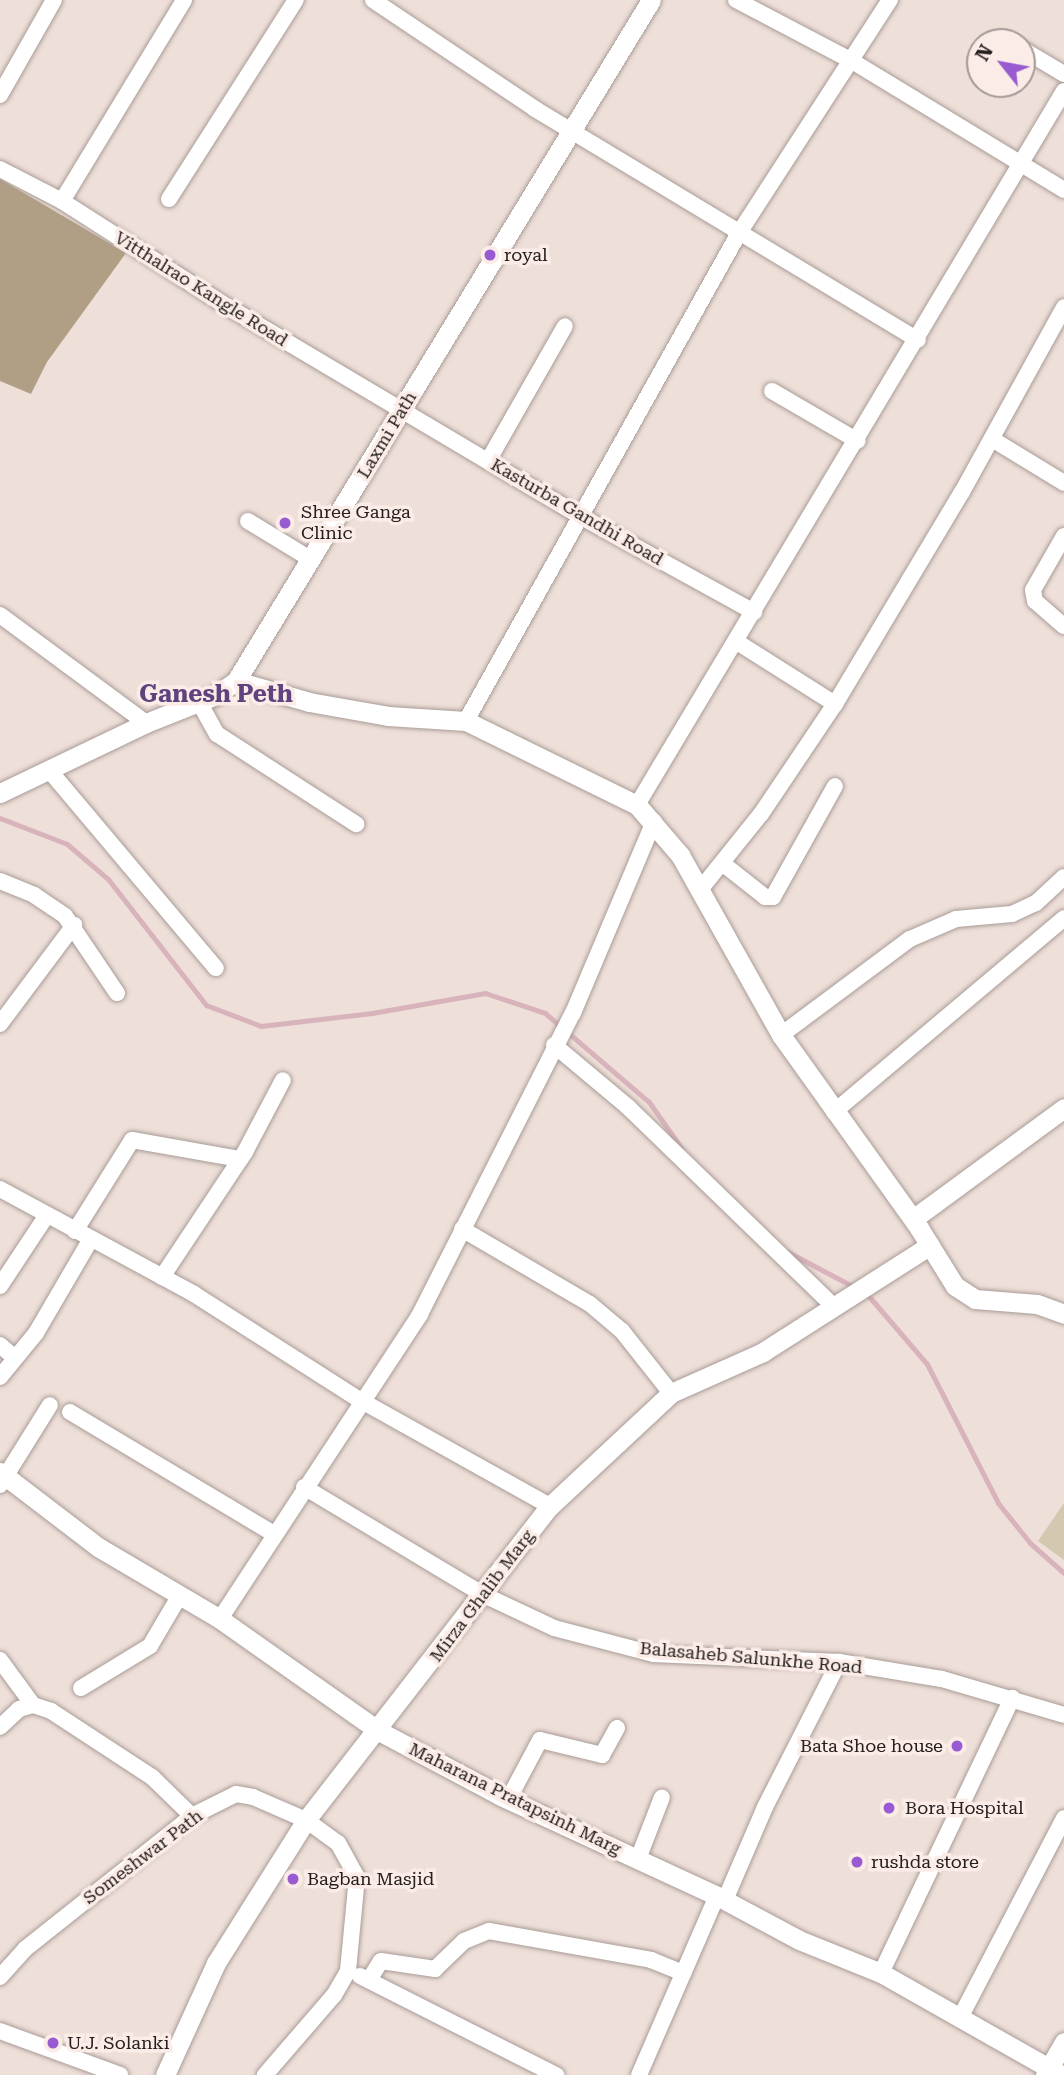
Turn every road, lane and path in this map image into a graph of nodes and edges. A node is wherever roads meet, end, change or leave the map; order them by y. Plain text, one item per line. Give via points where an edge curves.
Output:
1 (54, 0) edge
2 (184, 0) edge
3 (296, 0) edge
4 (373, 0) edge
5 (651, 0) edge
6 (736, 0) edge
7 (890, 0) edge
8 (755, 4) edge
9 (1036, 57) edge
10 (852, 61) junction
11 (1064, 74) edge
12 (1064, 91) edge
13 (0, 95) edge
14 (572, 132) junction
15 (1020, 163) junction
16 (0, 169) edge
17 (1064, 190) edge
18 (169, 199) dead end
19 (62, 201) junction
20 (739, 233) junction
21 (1064, 307) edge
22 (565, 326) dead end
23 (918, 340) junction
24 (772, 391) dead end
25 (402, 410) junction
26 (992, 439) junction
27 (858, 441) junction
28 (488, 461) junction
29 (1064, 484) edge
30 (580, 516) junction
31 (248, 521) dead end
32 (1064, 536) edge
33 (312, 560) junction
34 (754, 612) junction
35 (0, 615) edge
36 (1064, 626) edge
37 (737, 642) junction
38 (236, 681) junction
39 (200, 702) junction
40 (835, 704) junction
41 (466, 721) junction
42 (146, 723) junction
43 (49, 770) junction
44 (835, 786) dead end
45 (0, 793) edge
46 (637, 805) junction
47 (654, 821) junction
48 (356, 824) dead end
49 (722, 863) junction
50 (1064, 877) edge
51 (0, 881) edge
52 (699, 891) junction
53 (1036, 903) junction
54 (1059, 923) edge
55 (74, 925) junction
56 (216, 968) dead end
57 (117, 993) dead end
58 (0, 1024) edge
59 (782, 1035) junction
60 (556, 1041) junction
61 (283, 1080) dead end
62 (1064, 1108) edge
63 (834, 1112) junction
64 (240, 1159) junction
65 (0, 1189) edge
66 (47, 1215) junction
67 (913, 1219) junction
68 (462, 1229) junction
69 (75, 1231) junction
70 (91, 1239) junction
71 (930, 1245) junction
72 (162, 1277) junction
73 (0, 1286) edge
74 (840, 1300) junction
75 (1064, 1314) edge
76 (0, 1345) edge
77 (15, 1358) junction
78 (0, 1377) edge
79 (671, 1394) junction
80 (360, 1400) junction
81 (50, 1405) dead end
82 (70, 1412) dead end
83 (2, 1477) edge
84 (304, 1487) junction
85 (550, 1506) junction
86 (274, 1534) junction
87 (180, 1595) junction
88 (484, 1595) junction
89 (220, 1619) junction
90 (0, 1660) edge
91 (839, 1662) junction
92 (81, 1688) dead end
93 (1012, 1698) junction
94 (33, 1704) junction
95 (1064, 1715) edge
96 (0, 1727) edge
97 (617, 1728) dead end
98 (379, 1731) junction
99 (662, 1797) dead end
100 (508, 1800) junction
101 (192, 1816) junction
102 (1064, 1818) edge
103 (306, 1820) junction
104 (638, 1859) junction
105 (721, 1898) junction
106 (348, 1971) junction
107 (683, 1973) junction
108 (881, 1973) junction
109 (0, 1977) edge
110 (369, 1980) junction
111 (961, 2016) junction
112 (0, 2031) edge
113 (1064, 2042) edge
114 (545, 2072) edge
115 (1052, 2073) edge
116 (120, 2075) edge
117 (165, 2075) edge
118 (265, 2075) edge
119 (639, 2075) edge

1 - 13 street
2 - 19 street
3 - 18 street
4 - 14 street
5 - 14 street, Laxmi Path
6 - 8 street
7 - 10 street
8 - 10 street
9 - 11 street
10 - 15 street
10 - 20 street
12 - 15 street
14 - 20 street
14 - 25 street, Laxmi Path
15 - 17 street
15 - 23 street
16 - 19 street, Vitthalrao Kangle Road
19 - 25 street, Vitthalrao Kangle Road
20 - 23 street
20 - 30 street
21 - 26 street
22 - 28 street
23 - 27 street
24 - 27 street
25 - 28 street, Kasturba Gandhi Road
25 - 33 street, Laxmi Path
26 - 29 street
26 - 40 street
27 - 34 street
28 - 30 street, Kasturba Gandhi Road
30 - 34 street, Kasturba Gandhi Road
30 - 41 street
31 - 33 street
32 - 36 street via 1033,590 1035,601
33 - 38 street, Laxmi Path
34 - 37 street
35 - 42 street
37 - 40 street
37 - 46 street
38 - 39 street, Laxmi Path
38 - 41 street via 322,705 388,716
39 - 42 street, Laxmi Path
39 - 48 street via 217,734
40 - 49 street
41 - 46 street
42 - 43 street, Laxmi Path
43 - 45 street, Laxmi Path
43 - 56 street
44 - 49 street via 773,897 765,897
46 - 47 street
47 - 52 street
47 - 60 street via 573,1013
49 - 52 street
50 - 53 street
51 - 55 street via 49,904
52 - 59 street
53 - 54 street
53 - 59 street via 1012,914 956,919 910,939
54 - 63 street
55 - 57 street
55 - 58 street
59 - 63 street
60 - 68 street
60 - 74 street
61 - 64 street
62 - 67 street
63 - 67 street
64 - 69 street via 132,1139
64 - 72 street
65 - 66 street
66 - 69 street
66 - 73 street
67 - 71 street
68 - 79 street via 590,1304 622,1331
68 - 80 street via 420,1314
69 - 70 street
70 - 72 street
70 - 77 street via 36,1333
71 - 74 street, Mirza Ghalib Marg
71 - 75 street via 964,1296 1037,1304
72 - 80 street
74 - 79 street, Mirza Ghalib Marg via 762,1352
76 - 77 street
77 - 78 street
79 - 85 street, Mirza Ghalib Marg
80 - 84 street
80 - 85 street
81 - 83 street
82 - 86 street
83 - 87 street, Maharana Pratapsinh Marg via 98,1547
84 - 86 street
84 - 88 street, Balasaheb Salunkhe Road
85 - 88 street, Mirza Ghalib Marg
86 - 89 street
87 - 89 street, Maharana Pratapsinh Marg
87 - 92 street via 150,1646
88 - 91 street, Balasaheb Salunkhe Road via 554,1628 653,1654
88 - 98 street, Mirza Ghalib Marg
89 - 98 street, Maharana Pratapsinh Marg
90 - 94 street
91 - 93 street, Balasaheb Salunkhe Road via 942,1679
91 - 105 street
93 - 95 street, Balasaheb Salunkhe Road
93 - 108 street
94 - 96 street via 19,1709
94 - 101 street via 79,1726 152,1777
97 - 100 street via 602,1755 540,1740
98 - 100 street, Maharana Pratapsinh Marg
98 - 103 street, Mirza Ghalib Marg
99 - 104 street
100 - 104 street, Maharana Pratapsinh Marg
101 - 103 street, Someshwar Path via 236,1794
101 - 109 street, Someshwar Path via 25,1949
102 - 111 street
103 - 106 street, Someshwar Path via 338,1843 357,1877
103 - 117 street, Mirza Ghalib Marg via 216,1963
104 - 105 street, Maharana Pratapsinh Marg
105 - 107 street
105 - 108 street, Maharana Pratapsinh Marg via 799,1940
106 - 110 street
106 - 118 street via 334,1995
107 - 110 street via 651,1960 489,1931 464,1941 435,1969 381,1961
107 - 119 street
108 - 111 street, Maharana Pratapsinh Marg
110 - 114 street
111 - 115 street, Maharana Pratapsinh Marg
112 - 116 street
113 - 115 street

